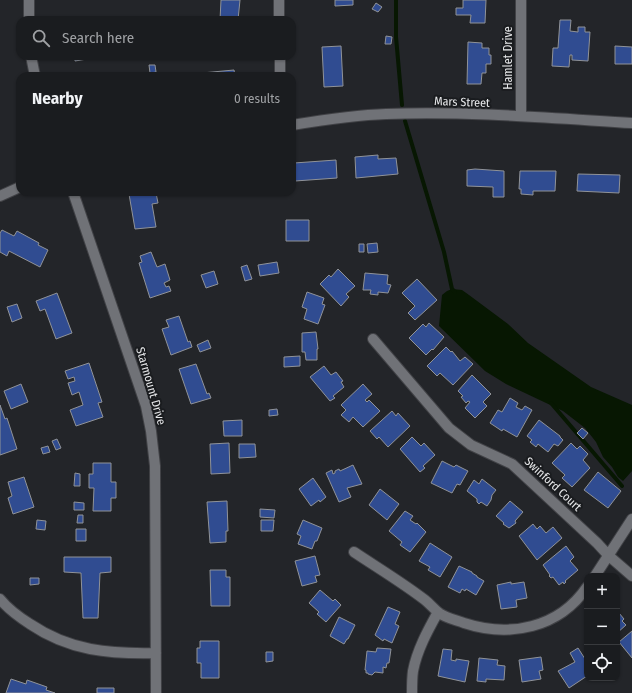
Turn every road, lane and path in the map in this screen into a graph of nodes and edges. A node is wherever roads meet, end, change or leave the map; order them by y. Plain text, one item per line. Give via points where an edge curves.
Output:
1 (29, 0) edge
2 (279, 0) edge
3 (521, 0) edge
4 (29, 16) edge
5 (279, 16) edge
6 (32, 60) edge
7 (280, 60) edge
8 (34, 72) edge
9 (280, 72) edge
10 (520, 116) junction
11 (632, 123) edge
12 (296, 125) edge
13 (16, 189) edge
14 (0, 196) edge
15 (73, 196) edge
16 (373, 339) dead end
17 (632, 519) edge
18 (354, 552) dead end
19 (609, 556) junction
20 (596, 573) edge
21 (632, 576) edge
22 (584, 590) edge
23 (0, 599) edge
24 (438, 612) junction
25 (156, 653) junction
26 (156, 693) edge
27 (412, 693) edge

1 - 4 street
2 - 5 street
3 - 10 street, Hamlet Drive
6 - 8 street
7 - 9 street
10 - 11 street, Mars Street
10 - 12 street, Mars Street via 384,114
13 - 14 street
15 - 25 street, Starmount Drive via 132,362 151,430 155,466
16 - 19 street, Swinford Court via 449,428 471,445 512,464 598,542
17 - 19 street
18 - 24 street via 426,600
19 - 20 street
19 - 21 street, Swinford Court
22 - 24 street via 567,609 542,623 526,628 490,630 452,619
23 - 25 street via 32,625 68,644 115,653
24 - 27 street via 416,658
25 - 26 street, Starmount Drive

